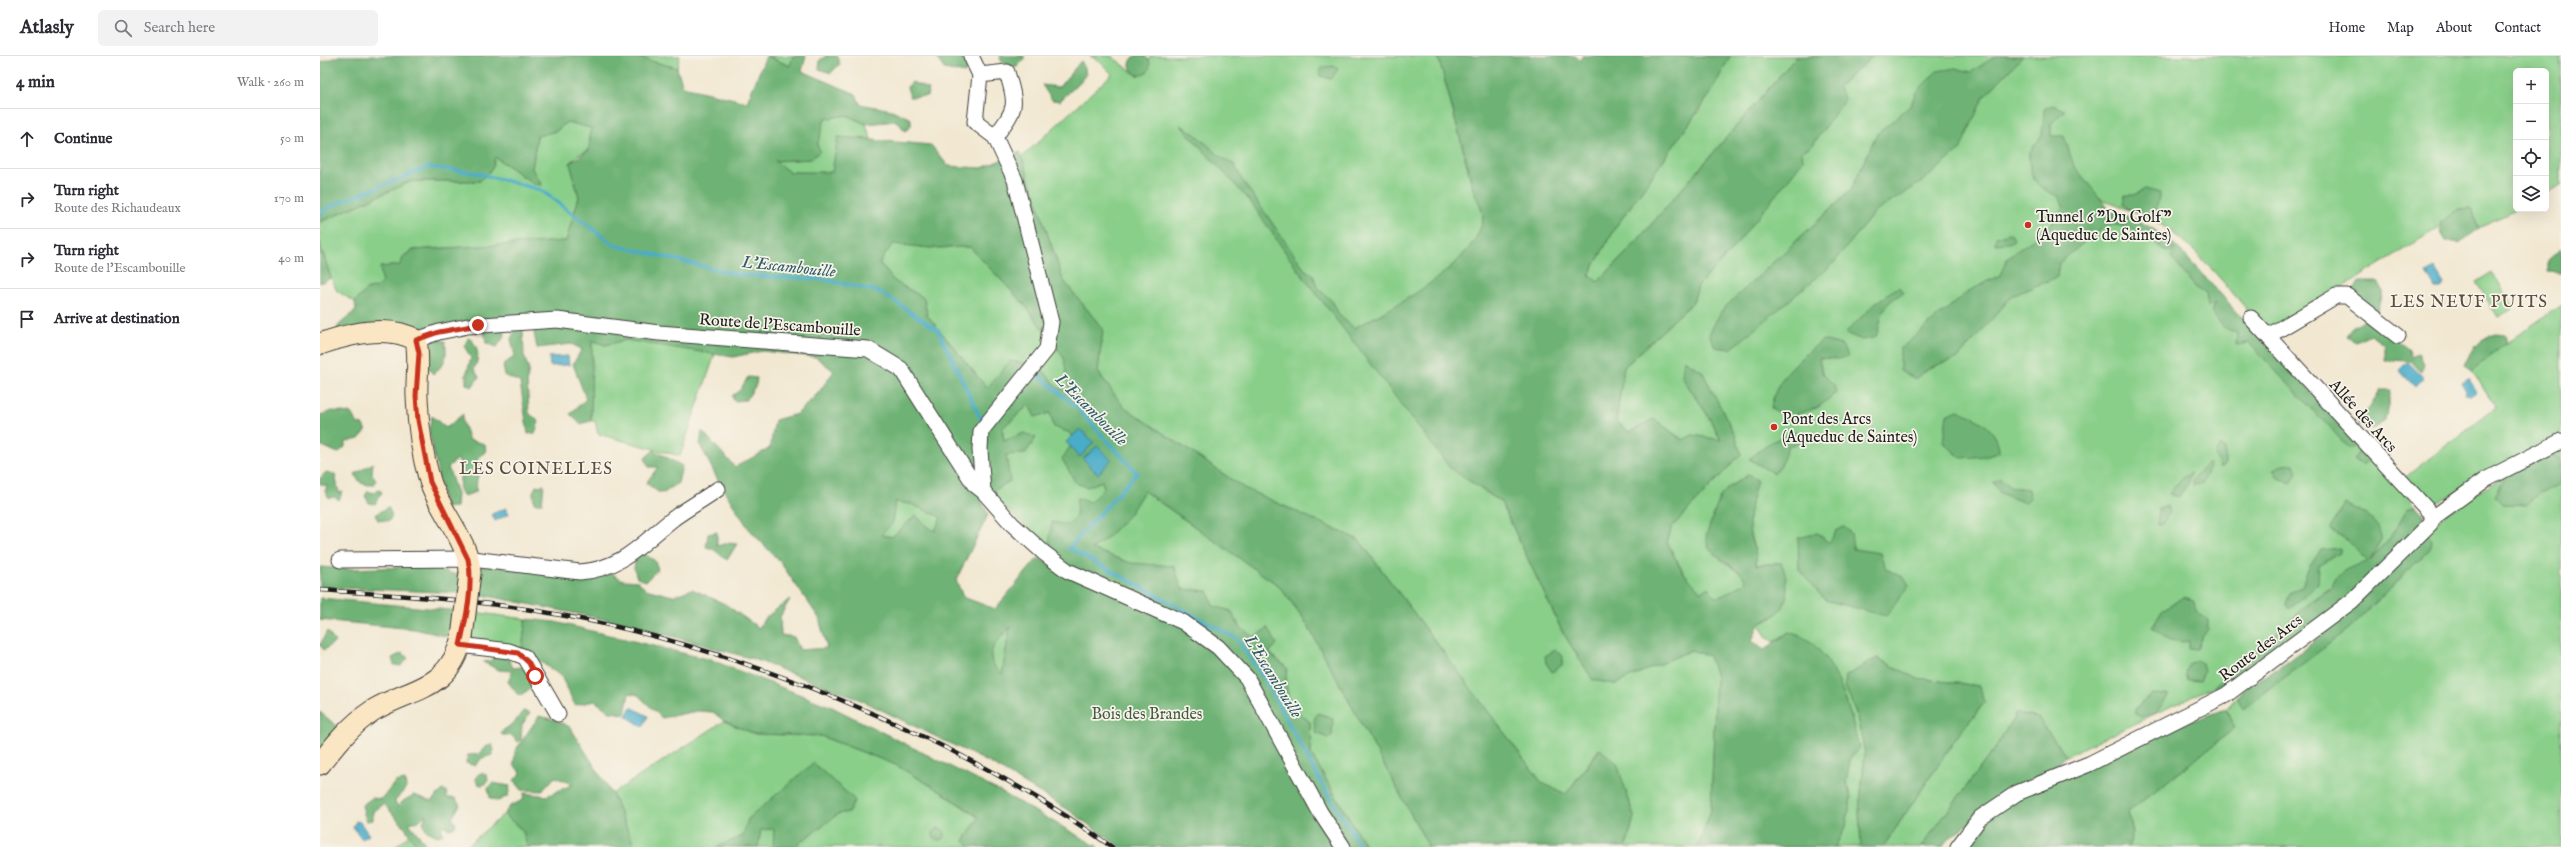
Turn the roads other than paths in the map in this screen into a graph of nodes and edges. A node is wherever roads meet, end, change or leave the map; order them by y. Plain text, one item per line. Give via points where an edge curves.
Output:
1 (971, 56) edge
2 (980, 75) junction
3 (995, 137) junction
4 (2251, 318) dead end
5 (2268, 336) junction
6 (2398, 336) dead end
7 (416, 340) junction
8 (320, 344) edge
9 (2561, 441) edge
10 (718, 489) dead end
11 (983, 491) junction
12 (2434, 517) junction
13 (340, 560) dead end
14 (469, 566) junction
15 (461, 641) junction
16 (558, 714) dead end
17 (320, 764) edge
18 (1343, 847) edge
19 (1958, 847) edge

1 - 2 street
2 - 3 street via 975,122
2 - 3 street via 1007,72 1015,102 1008,119
3 - 11 street via 1015,180 1051,322 1047,348 981,432
4 - 5 street, Allée des Arcs
5 - 6 street via 2332,297 2341,296 2347,296
5 - 12 street, Allée des Arcs
7 - 8 street via 406,334 376,332 344,336
7 - 11 street, Route de l'Escambouille via 468,326 557,320 659,333 868,349 901,369 974,484
7 - 14 street via 419,353 416,396 418,420 430,482
9 - 12 street, Route des Arcs via 2485,480
10 - 14 street via 674,518 635,552 592,571
11 - 18 street, Route de l'Escambouille via 1012,524 1068,571 1183,622 1218,647 1247,678 1320,812
12 - 19 street, Route des Arcs via 2430,524 2352,601 2226,695 2089,764 2017,793 1980,818
13 - 14 street
14 - 15 street, bridge
15 - 16 street via 525,657
15 - 17 street via 450,665 435,681 424,689 371,712 346,732

